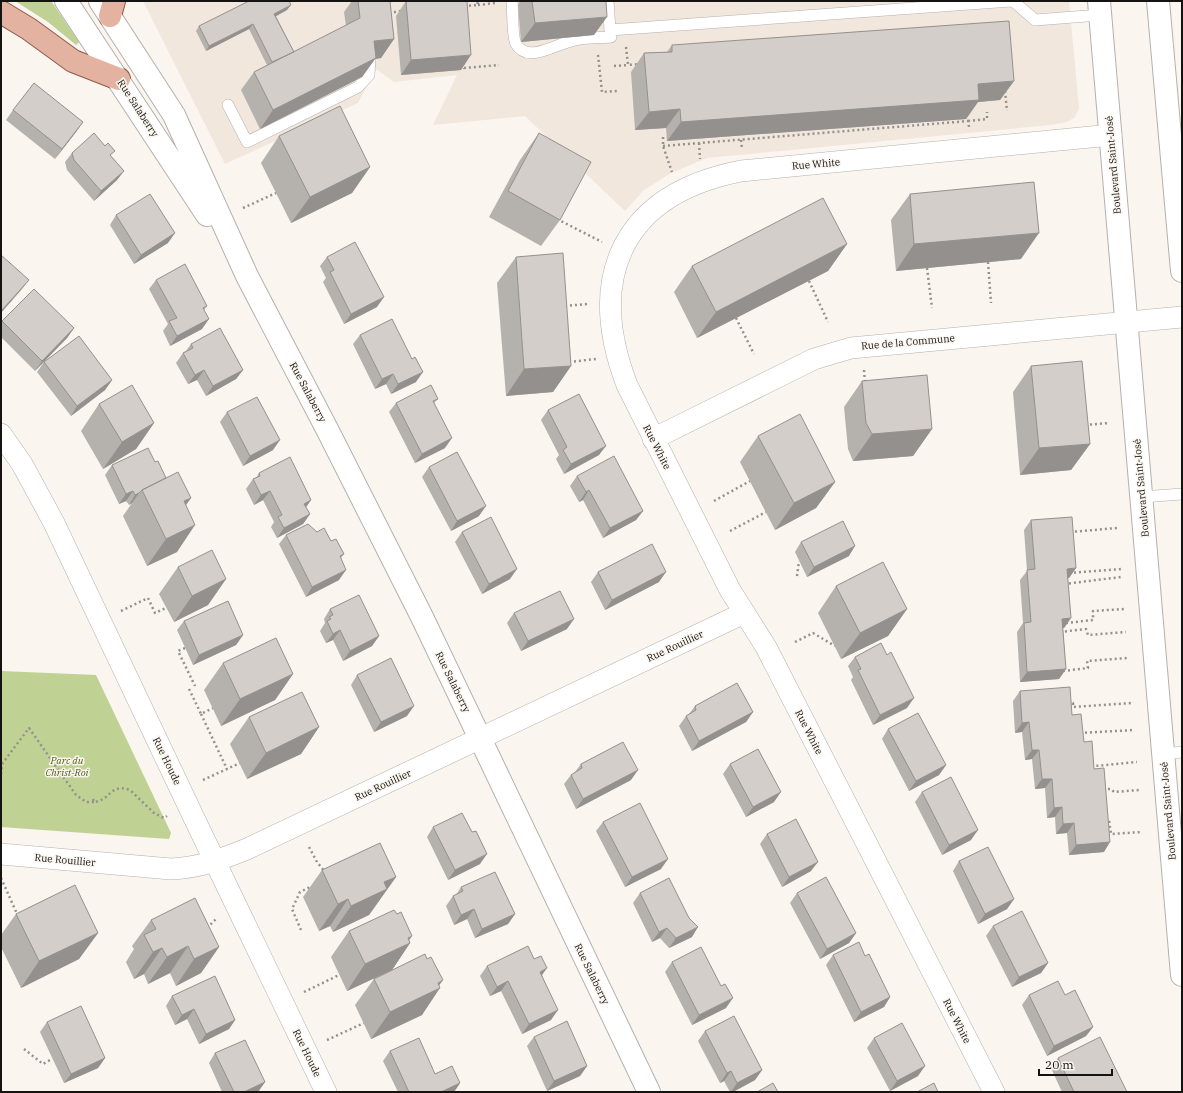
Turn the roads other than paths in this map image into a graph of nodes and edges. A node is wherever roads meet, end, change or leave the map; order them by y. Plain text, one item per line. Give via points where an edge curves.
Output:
1 (66, 1) edge
2 (512, 1) edge
3 (608, 1) edge
4 (1012, 1) edge
5 (1158, 1) edge
6 (108, 6) edge
7 (1100, 8) edge
8 (1, 12) edge
9 (611, 37) dead end
10 (370, 59) edge
11 (119, 79) junction
12 (228, 105) dead end
13 (1111, 135) junction
14 (1182, 270) edge
15 (247, 276) junction
16 (1182, 317) edge
17 (1127, 322) junction
18 (1, 434) edge
19 (653, 439) junction
20 (1182, 494) edge
21 (1141, 497) junction
22 (744, 613) junction
23 (480, 739) junction
24 (1173, 753) edge
25 (1, 854) edge
26 (216, 861) junction
27 (1182, 975) edge
28 (326, 1092) edge
29 (649, 1092) edge
30 (994, 1092) edge

1 - 11 street, Rue Salaberry
2 - 9 lane via 515,41 521,49 549,50 571,41
3 - 4 lane via 610,30
4 - 7 lane via 1035,20
5 - 14 street
6 - 15 street, Rue Salaberry via 174,116
7 - 13 street, Boulevard Saint-José
8 - 11 main road via 73,61
10 - 12 lane via 369,74 358,87 247,142
11 - 15 street, Rue Salaberry
13 - 17 street, Boulevard Saint-José
13 - 19 street, Rue White via 741,171 708,179 674,194 657,206 629,237 620,255 611,290 611,330 614,349 627,385
15 - 23 street, Rue Salaberry via 375,523
16 - 17 street, Rue de la Commune
17 - 19 street, Rue de la Commune via 867,345 832,352 792,369
17 - 21 street, Boulevard Saint-José
18 - 26 street, Rue Houde via 22,464 54,523
19 - 22 street, Rue White
20 - 21 lane
21 - 24 street, Boulevard Saint-José
22 - 23 street, Rue Rouillier
22 - 30 street, Rue White via 766,647
23 - 26 street, Rue Rouillier via 247,849
23 - 29 street, Rue Salaberry
24 - 27 street, Boulevard Saint-José
25 - 26 street, Rue Rouillier via 171,869 190,868
26 - 28 street, Rue Houde

